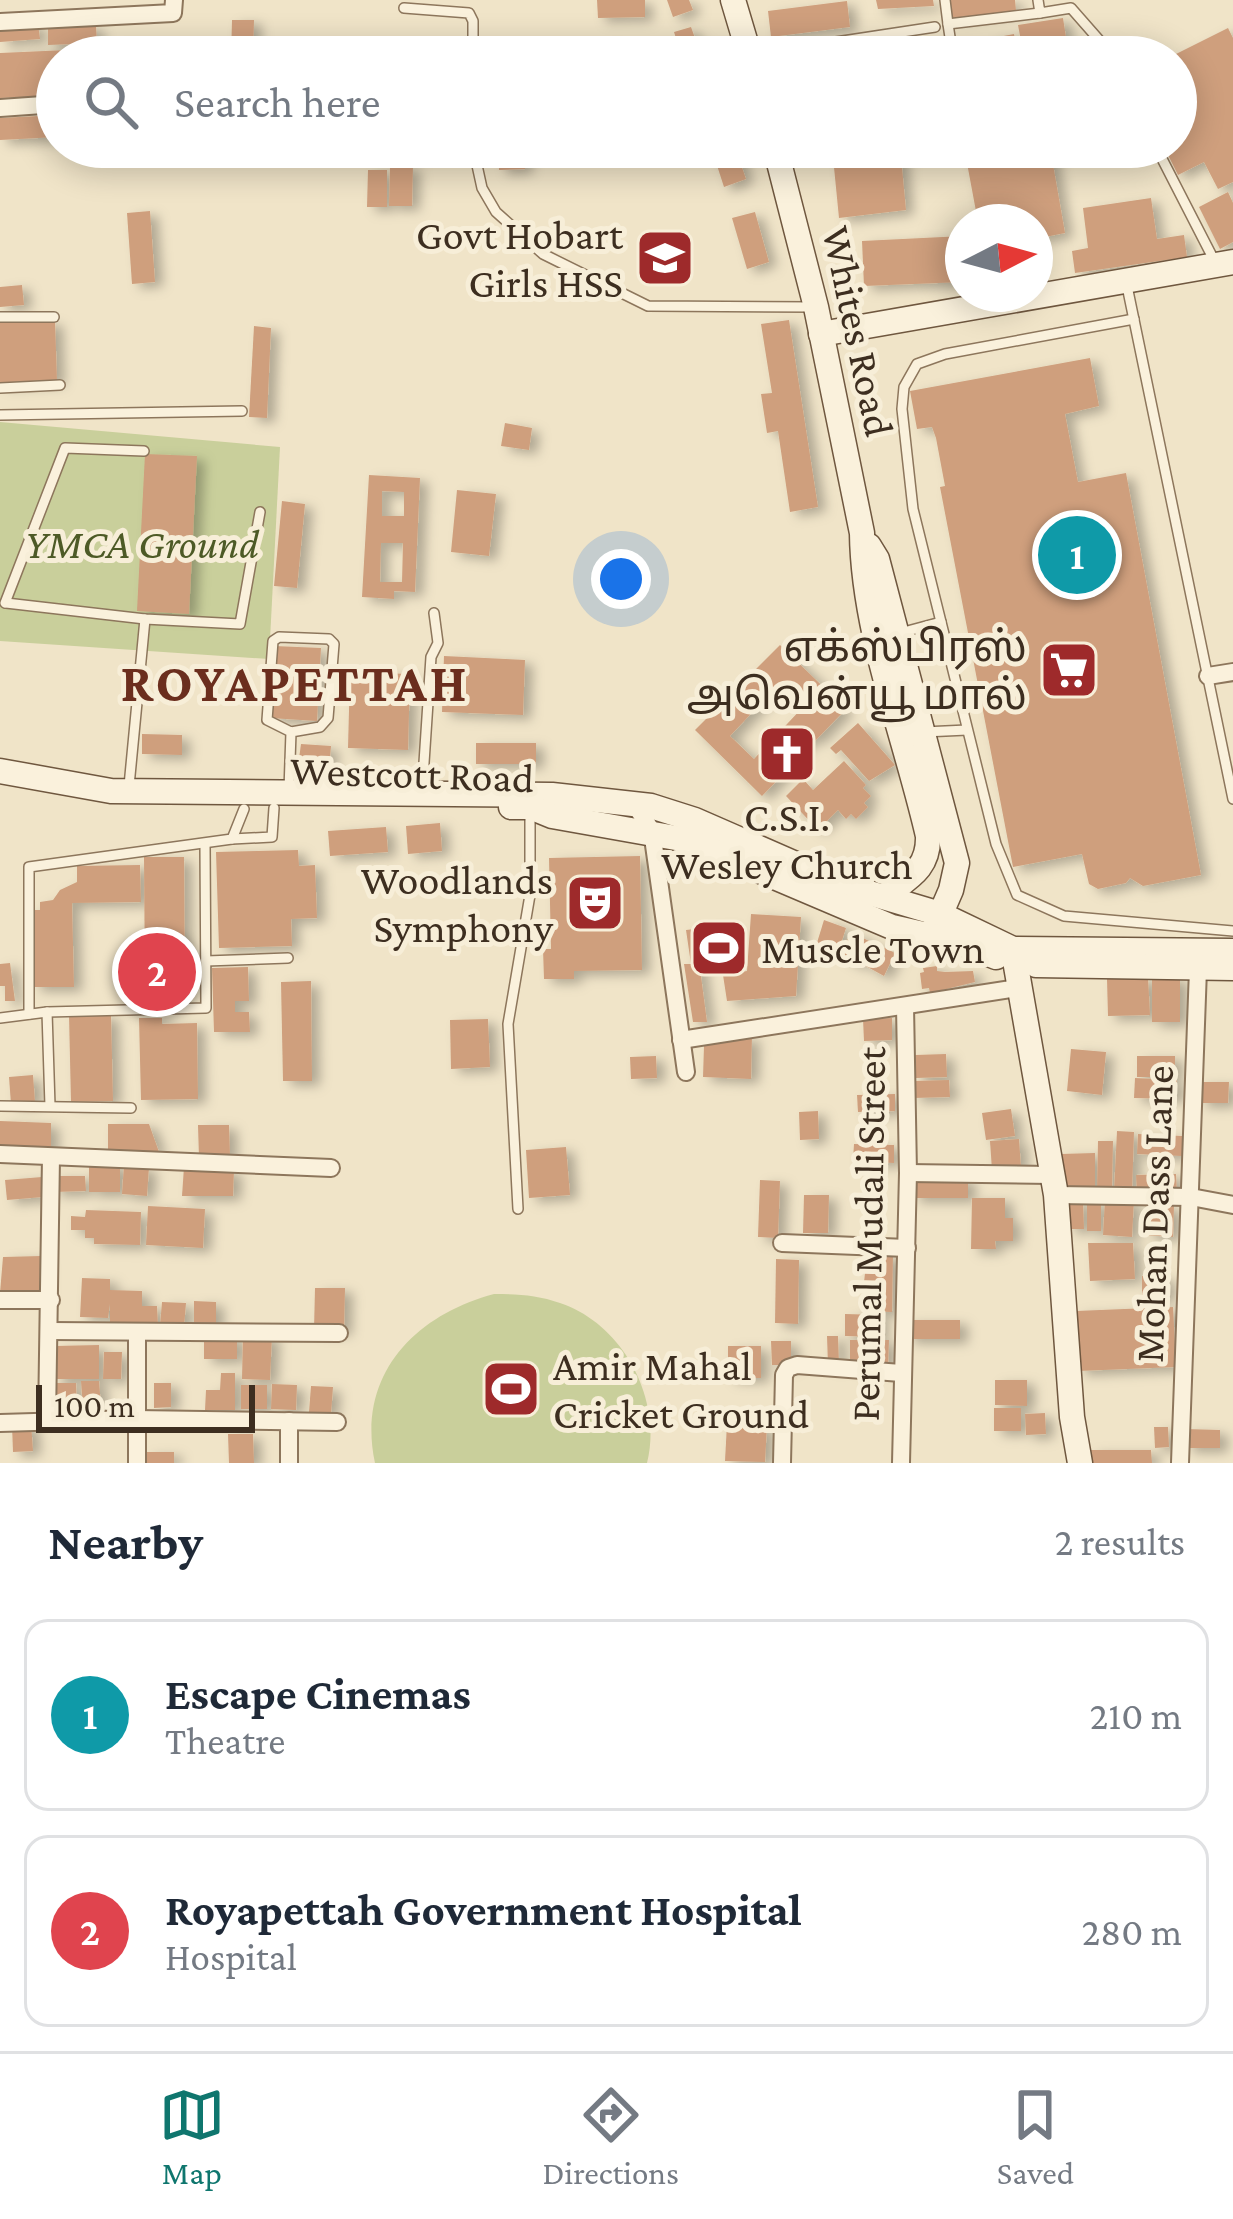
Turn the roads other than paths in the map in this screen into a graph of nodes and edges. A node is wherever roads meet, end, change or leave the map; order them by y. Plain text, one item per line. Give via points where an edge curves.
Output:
1 (174, 0) edge
2 (733, 0) edge
3 (945, 0) edge
4 (1038, 0) edge
5 (404, 8) dead end
6 (1040, 13) junction
7 (0, 22) edge
8 (948, 24) junction
9 (935, 27) dead end
10 (473, 36) edge
11 (744, 36) edge
12 (878, 36) edge
13 (950, 36) edge
14 (1096, 36) edge
15 (36, 105) edge
16 (0, 108) edge
17 (477, 168) edge
18 (781, 168) edge
19 (1168, 168) edge
20 (1225, 263) edge
21 (1126, 280) junction
22 (816, 307) junction
23 (0, 317) edge
24 (55, 317) dead end
25 (1134, 319) junction
26 (821, 334) junction
27 (60, 385) dead end
28 (0, 388) edge
29 (242, 411) dead end
30 (0, 415) edge
31 (144, 451) dead end
32 (260, 512) dead end
33 (862, 533) junction
34 (3, 603) edge
35 (434, 614) dead end
36 (145, 619) junction
37 (940, 622) junction
38 (897, 634) junction
39 (1233, 671) edge
40 (1208, 676) junction
41 (967, 730) junction
42 (292, 732) junction
43 (923, 733) junction
44 (0, 771) edge
45 (0, 786) edge
46 (128, 792) junction
47 (422, 793) junction
48 (1233, 799) edge
49 (281, 802) junction
50 (635, 805) junction
51 (530, 807) junction
52 (244, 808) junction
53 (652, 831) junction
54 (232, 839) junction
55 (205, 844) junction
56 (886, 895) junction
57 (936, 926) junction
58 (1233, 931) edge
59 (1233, 951) edge
60 (288, 958) dead end
61 (206, 961) junction
62 (1015, 967) junction
63 (1198, 968) junction
64 (1233, 968) edge
65 (905, 1006) junction
66 (47, 1012) junction
67 (29, 1014) junction
68 (0, 1018) edge
69 (681, 1040) junction
70 (686, 1072) dead end
71 (0, 1106) edge
72 (50, 1106) junction
73 (131, 1108) dead end
74 (0, 1154) edge
75 (51, 1156) junction
76 (331, 1168) dead end
77 (908, 1173) junction
78 (1053, 1185) junction
79 (1191, 1197) junction
80 (1233, 1205) edge
81 (518, 1209) dead end
82 (782, 1243) dead end
83 (907, 1248) junction
84 (0, 1300) edge
85 (51, 1300) junction
86 (50, 1331) junction
87 (136, 1333) junction
88 (339, 1333) dead end
89 (901, 1373) junction
90 (136, 1419) junction
91 (47, 1420) junction
92 (289, 1421) junction
93 (337, 1422) dead end
94 (0, 1423) edge
95 (137, 1463) edge
96 (289, 1463) edge
97 (782, 1463) edge
98 (901, 1463) edge
99 (1080, 1463) edge
100 (1180, 1463) edge

1 - 7 street via 173,13
2 - 11 main road
3 - 8 lane
4 - 6 lane
5 - 10 lane via 469,13
6 - 8 lane
6 - 14 lane via 1071,8
8 - 13 lane
9 - 12 lane
15 - 16 street
17 - 22 lane via 496,212 543,254 648,306
18 - 22 main road, Whites Road
19 - 20 lane
20 - 21 main road
21 - 25 lane
21 - 26 main road
22 - 26 main road, Whites Road
23 - 24 lane
25 - 37 lane via 917,364 904,386 905,449
25 - 40 lane
26 - 33 main road, Whites Road
27 - 28 lane
29 - 30 lane
31 - 34 lane via 65,448
32 - 36 lane via 242,622
33 - 38 main road, Whites Road
33 - 56 main road, Whites Road via 873,622 928,836 923,867
34 - 36 lane
35 - 47 lane
36 - 46 lane
37 - 38 lane
37 - 41 lane
38 - 43 main road, Whites Road
39 - 40 street
40 - 48 lane
41 - 43 lane
41 - 58 lane via 1017,895 1064,916
42 - 42 lane via 328,718 329,639 273,640 267,720
42 - 49 lane
43 - 57 main road, Whites Road via 957,863
44 - 46 main road, Westcott Road
45 - 52 main road, Westcott Road
46 - 49 main road, Westcott Road
47 - 49 main road, Westcott Road
47 - 50 main road, Westcott Road
49 - 51 main road, Westcott Road
49 - 52 main road, Westcott Road
49 - 54 lane via 272,837
50 - 53 street
50 - 56 main road, Westcott Road via 695,820 846,886
51 - 53 main road, Westcott Road
51 - 81 lane via 530,895 508,1024
52 - 54 lane
53 - 57 main road, Westcott Road via 892,927
53 - 69 street
54 - 55 lane
55 - 61 lane
55 - 67 lane via 28,867
56 - 57 main road, Westcott Road
57 - 62 main road, Westcott Road
59 - 62 main road
60 - 61 lane
61 - 66 lane via 206,1009
62 - 63 main road
62 - 65 street
62 - 78 main road
63 - 64 main road
63 - 79 street, Mohan Dass Lane
65 - 69 street
65 - 77 street, Perumal Mudali Street
66 - 67 lane
66 - 72 lane
67 - 68 lane
69 - 70 street
71 - 72 lane
72 - 73 lane
74 - 75 street
75 - 76 street
75 - 85 street
77 - 78 street
77 - 83 street, Perumal Mudali Street
78 - 79 street
78 - 99 main road
79 - 80 street
79 - 100 street, Mohan Dass Lane
82 - 83 street
83 - 89 street, Perumal Mudali Street
84 - 85 street
85 - 86 street
86 - 87 street
86 - 91 street
87 - 88 street
87 - 90 street
89 - 97 street via 788,1368
89 - 98 street, Perumal Mudali Street
90 - 91 street
90 - 92 street
90 - 95 street
91 - 94 street
92 - 93 street
92 - 96 street

